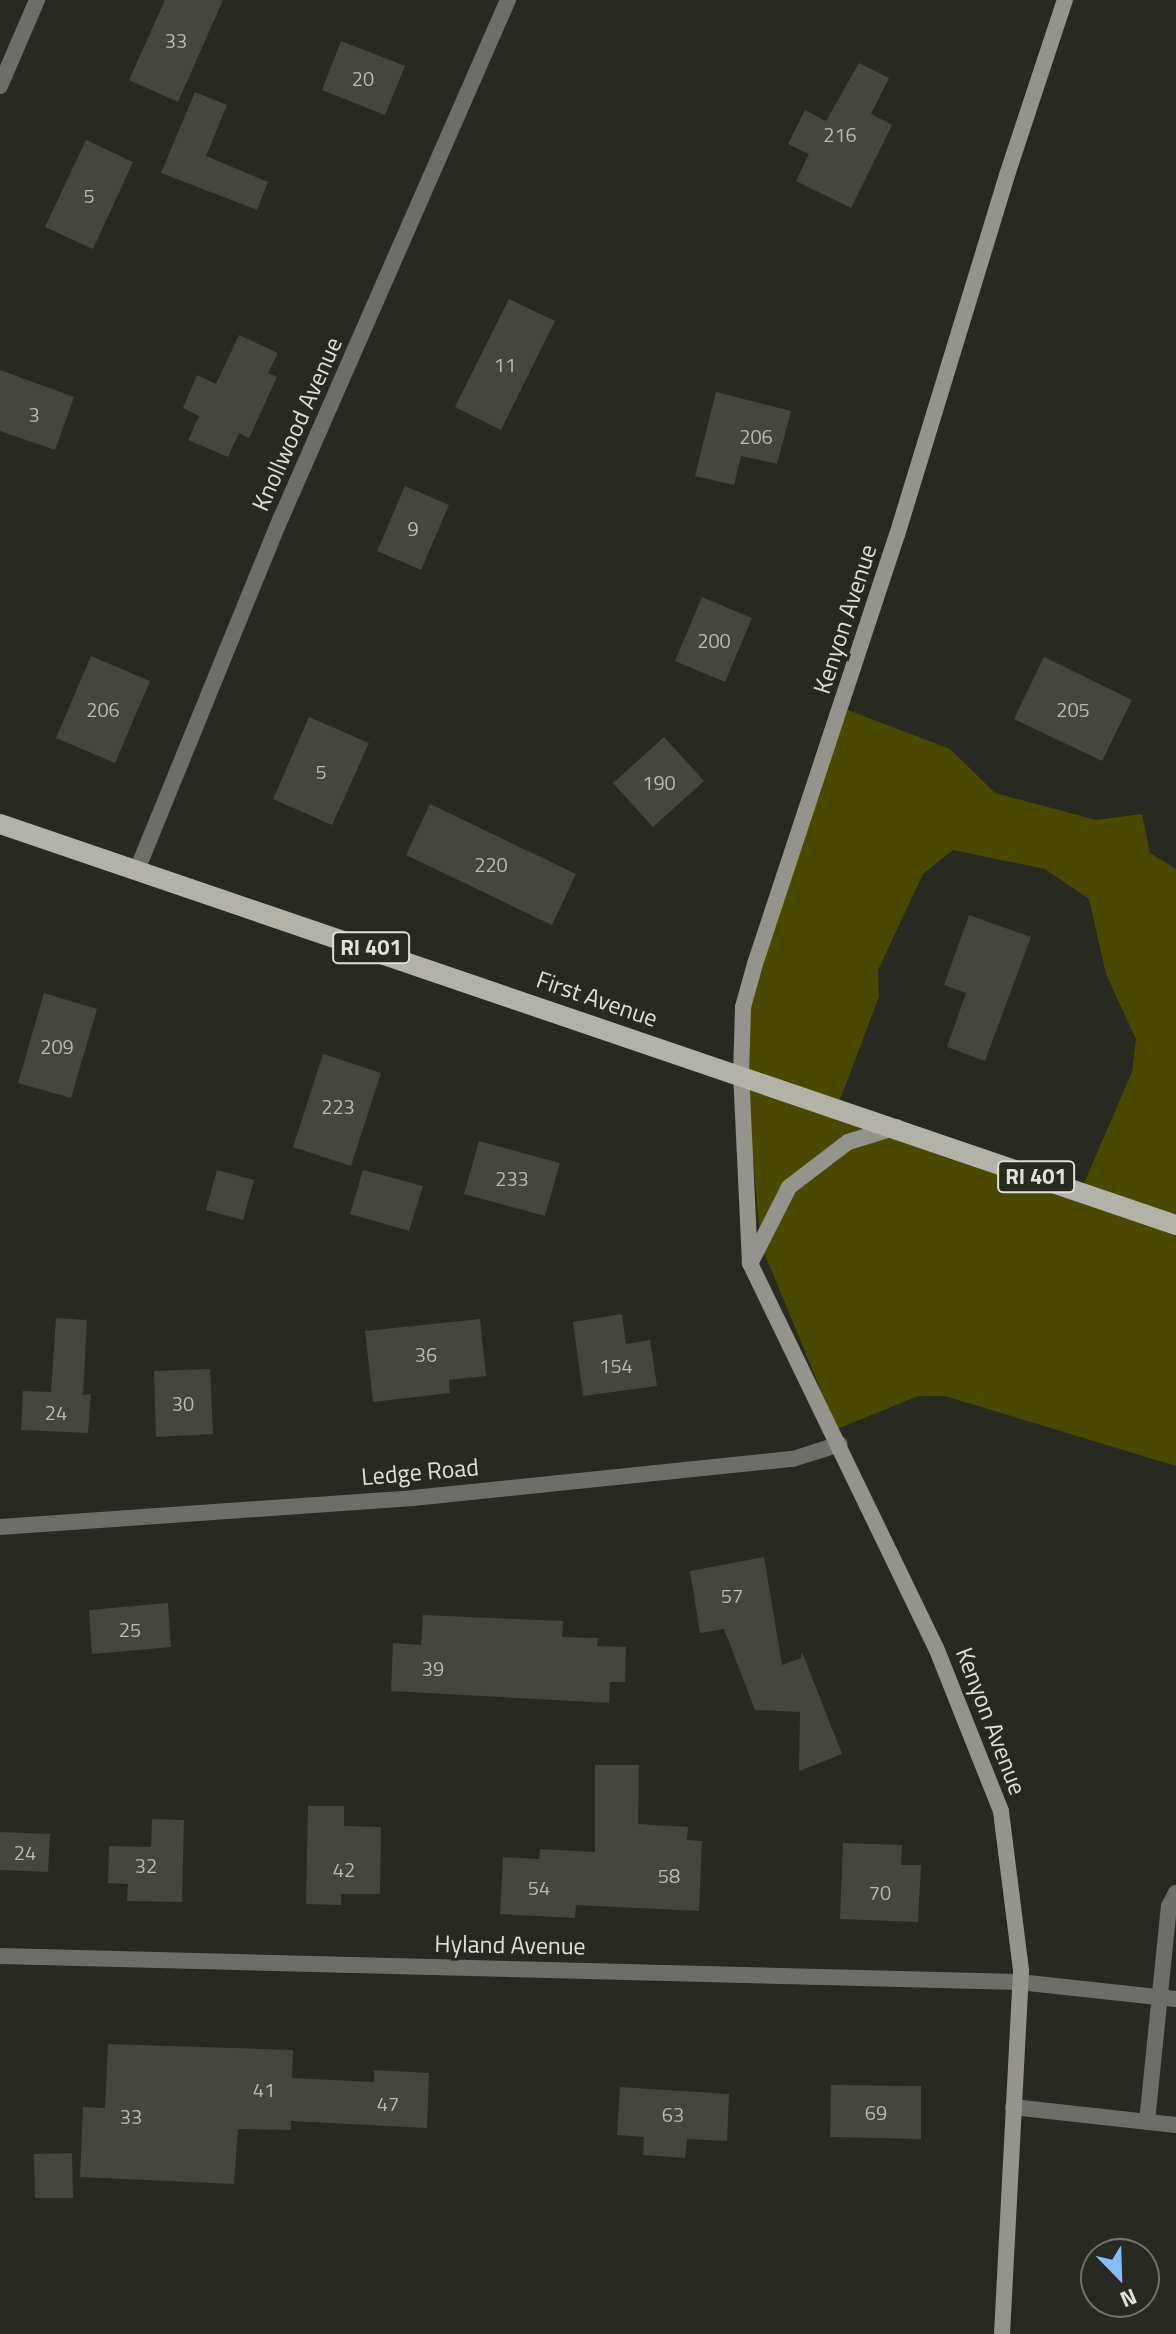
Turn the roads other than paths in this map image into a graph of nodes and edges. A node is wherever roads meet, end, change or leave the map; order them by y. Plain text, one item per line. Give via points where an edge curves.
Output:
1 (37, 0) edge
2 (508, 0) edge
3 (1065, 0) edge
4 (0, 86) edge
5 (0, 824) edge
6 (137, 870) junction
7 (741, 1075) junction
8 (897, 1127) junction
9 (1176, 1225) edge
10 (750, 1263) junction
11 (840, 1444) junction
12 (0, 1527) edge
13 (1176, 1893) edge
14 (0, 1956) edge
15 (1019, 1982) junction
16 (1169, 1998) edge
17 (1013, 2107) junction
18 (1147, 2122) junction
19 (1176, 2125) edge
20 (1002, 2334) edge

1 - 4 street
2 - 6 street, Knollwood Avenue via 281,518
3 - 7 street, Kenyon Avenue via 893,550 755,964 743,1007
5 - 6 main road, First Avenue / RI 401
6 - 7 main road, First Avenue / RI 401
7 - 8 main road, First Avenue / RI 401
7 - 10 street, Kenyon Avenue
8 - 9 main road, First Avenue / RI 401
8 - 10 street via 848,1142 789,1187
10 - 11 street, Kenyon Avenue
11 - 12 street, Ledge Road via 793,1459 413,1498
11 - 15 street, Kenyon Avenue via 936,1648 1001,1811
13 - 16 street via 1169,1906
14 - 15 street, Hyland Avenue
15 - 16 street, Hyland Avenue
15 - 17 street, Kenyon Avenue
16 - 18 street
17 - 18 street
17 - 20 street, Kenyon Avenue
18 - 19 street

